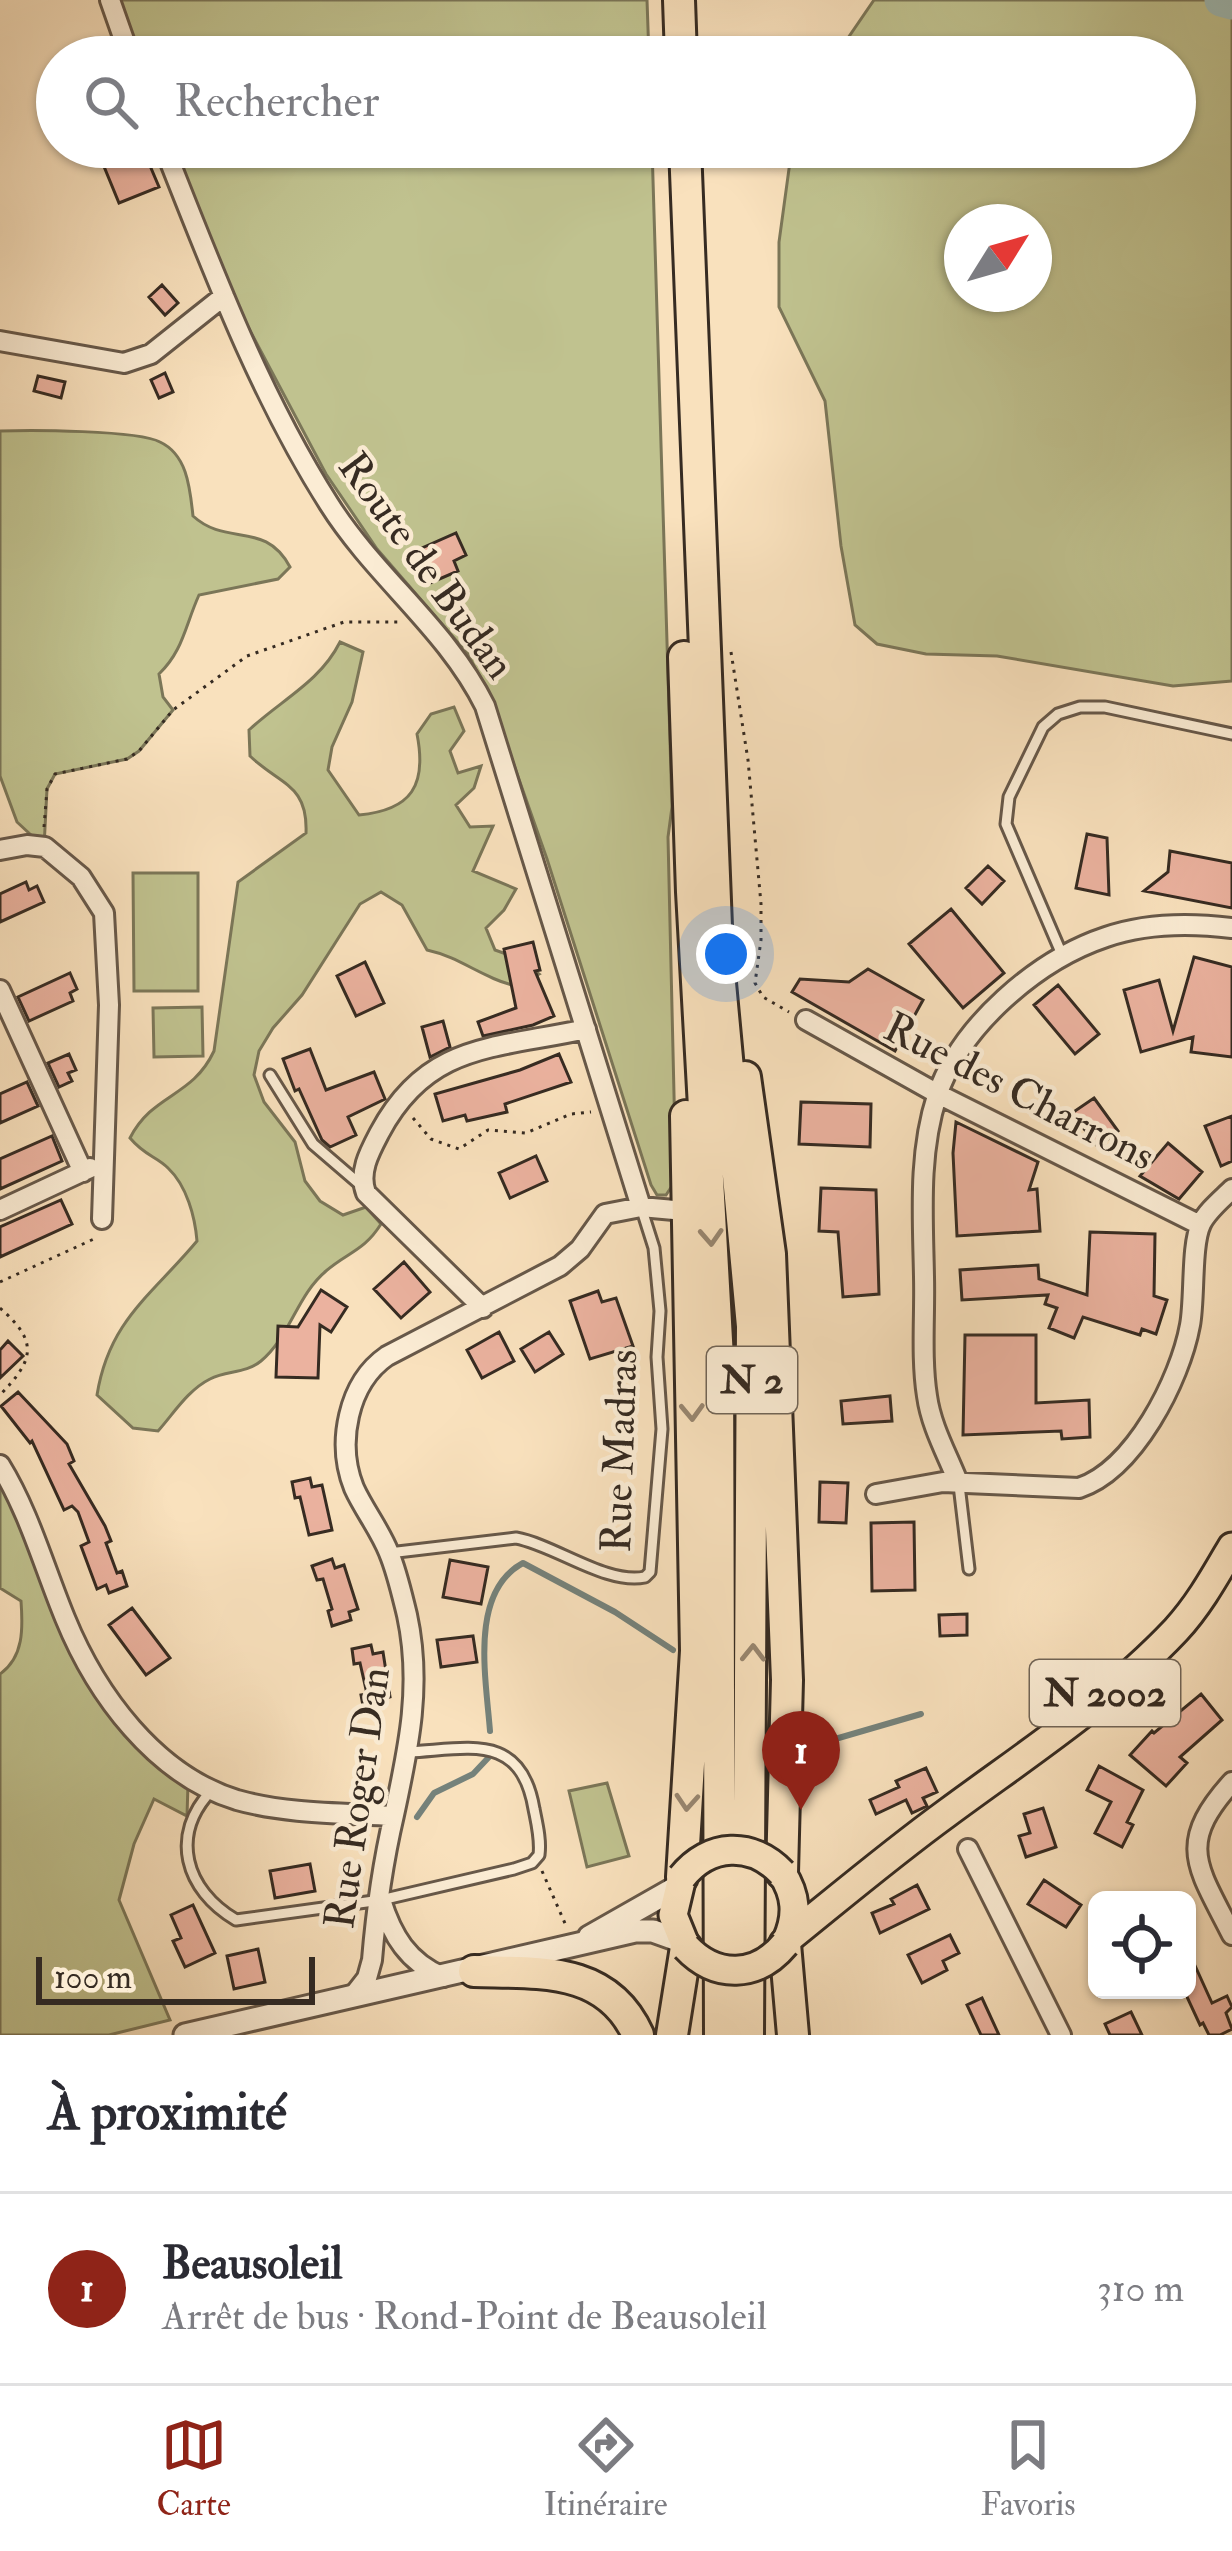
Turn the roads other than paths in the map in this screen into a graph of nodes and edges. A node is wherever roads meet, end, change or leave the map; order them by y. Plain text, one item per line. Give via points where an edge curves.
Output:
1 (110, 0) edge
2 (664, 0) edge
3 (679, 0) edge
4 (123, 36) edge
5 (665, 36) edge
6 (680, 36) edge
7 (172, 168) edge
8 (671, 168) edge
9 (686, 168) edge
10 (224, 296) junction
11 (0, 341) edge
12 (1232, 734) edge
13 (0, 850) edge
14 (1232, 928) edge
15 (706, 952) junction
16 (1063, 957) junction
17 (0, 990) edge
18 (806, 1020) road end
19 (586, 1029) junction
20 (270, 1076) dead end
21 (938, 1094) junction
22 (104, 1159) junction
23 (83, 1172) junction
24 (363, 1187) junction
25 (1232, 1189) edge
26 (641, 1207) junction
27 (0, 1210) edge
28 (685, 1211) junction
29 (102, 1219) road end
30 (1200, 1225) junction
31 (483, 1308) junction
32 (0, 1465) edge
33 (958, 1481) junction
34 (876, 1494) dead end
35 (1232, 1547) edge
36 (389, 1553) junction
37 (969, 1569) dead end
38 (407, 1752) junction
39 (1232, 1782) edge
40 (212, 1790) junction
41 (393, 1816) junction
42 (968, 1849) dead end
43 (784, 1875) junction
44 (857, 1880) junction
45 (680, 1882) junction
46 (381, 1900) junction
47 (1232, 1934) edge
48 (787, 1941) junction
49 (577, 1943) junction
50 (684, 1944) junction
51 (459, 1974) junction
52 (353, 1996) junction
53 (185, 2035) edge
54 (638, 2035) edge
55 (672, 2035) edge
56 (720, 2035) edge
57 (748, 2035) edge
58 (793, 2035) edge
59 (1061, 2035) edge

1 - 4 street
2 - 5 highway
3 - 6 highway
7 - 10 street, Route de Budan
8 - 15 highway, N 2
9 - 15 highway, N 2
10 - 11 street via 151,354 124,363
10 - 19 street, Route de Budan via 327,502 370,563 464,666 485,706
12 - 16 lane via 1105,707 1058,714 1043,727 1009,797 1006,824
13 - 22 street via 44,847 81,877 104,913
14 - 16 street via 1163,926 1108,936
15 - 28 highway via 687,989
15 - 43 highway via 742,1064 770,1254 787,1680
15 -> 56 highway, N 2 via 718,1358
57 -> 15 highway, N 2 via 752,1326
16 - 21 street via 983,1023
17 - 23 street
18 - 21 street, Rue des Charrons
19 - 24 street via 445,1061 421,1076 370,1150
19 - 26 street, Route de Budan
20 - 24 lane via 314,1144
21 - 30 street, Rue des Charrons
21 - 33 street via 922,1186 927,1396
22 - 23 street
22 - 29 street
23 - 27 street
24 - 31 street
25 - 30 street
26 - 28 street
26 - 31 street, Rue Roger Dan via 605,1214 560,1266
26 - 36 lane, Rue Madras via 660,1311 662,1429 650,1571 632,1579 516,1538
28 -> 45 highway via 696,1651
30 - 33 street via 1190,1328 1175,1372 1114,1470 1079,1488
31 - 36 street, Rue Roger Dan via 387,1356 363,1376 351,1401 351,1476
32 - 40 street via 86,1666 124,1721
33 - 34 street
33 - 37 lane
35 - 44 main road, N 2002 via 1176,1630 1117,1684
36 - 38 street, Rue Roger Dan via 416,1671
38 - 41 street, Rue Roger Dan
38 - 46 lane via 484,1749 511,1757 533,1800 541,1845 536,1858 514,1869
39 - 47 street via 1199,1823 1196,1843
40 - 41 street via 274,1808
40 - 46 lane via 195,1808 187,1851 219,1910 236,1920
41 - 46 street, Rue Roger Dan
42 - 59 street
43 - 44 main road via 808,1884
43 - 45 main road, bridge via 765,1857 731,1849 698,1860
43 - 48 main road via 795,1914
44 - 48 main road, N 2002
45 - 49 street
45 - 50 main road via 673,1915
46 - 51 street via 404,1950 422,1966
46 - 52 street, Rue Roger Dan via 370,1970
48 - 50 main road, bridge via 764,1963 737,1971 709,1966
48 - 58 highway
49 - 50 street via 644,1930
49 - 51 street
50 - 55 highway
51 - 52 street
51 - 54 highway via 585,1980 614,1998
52 - 53 street

